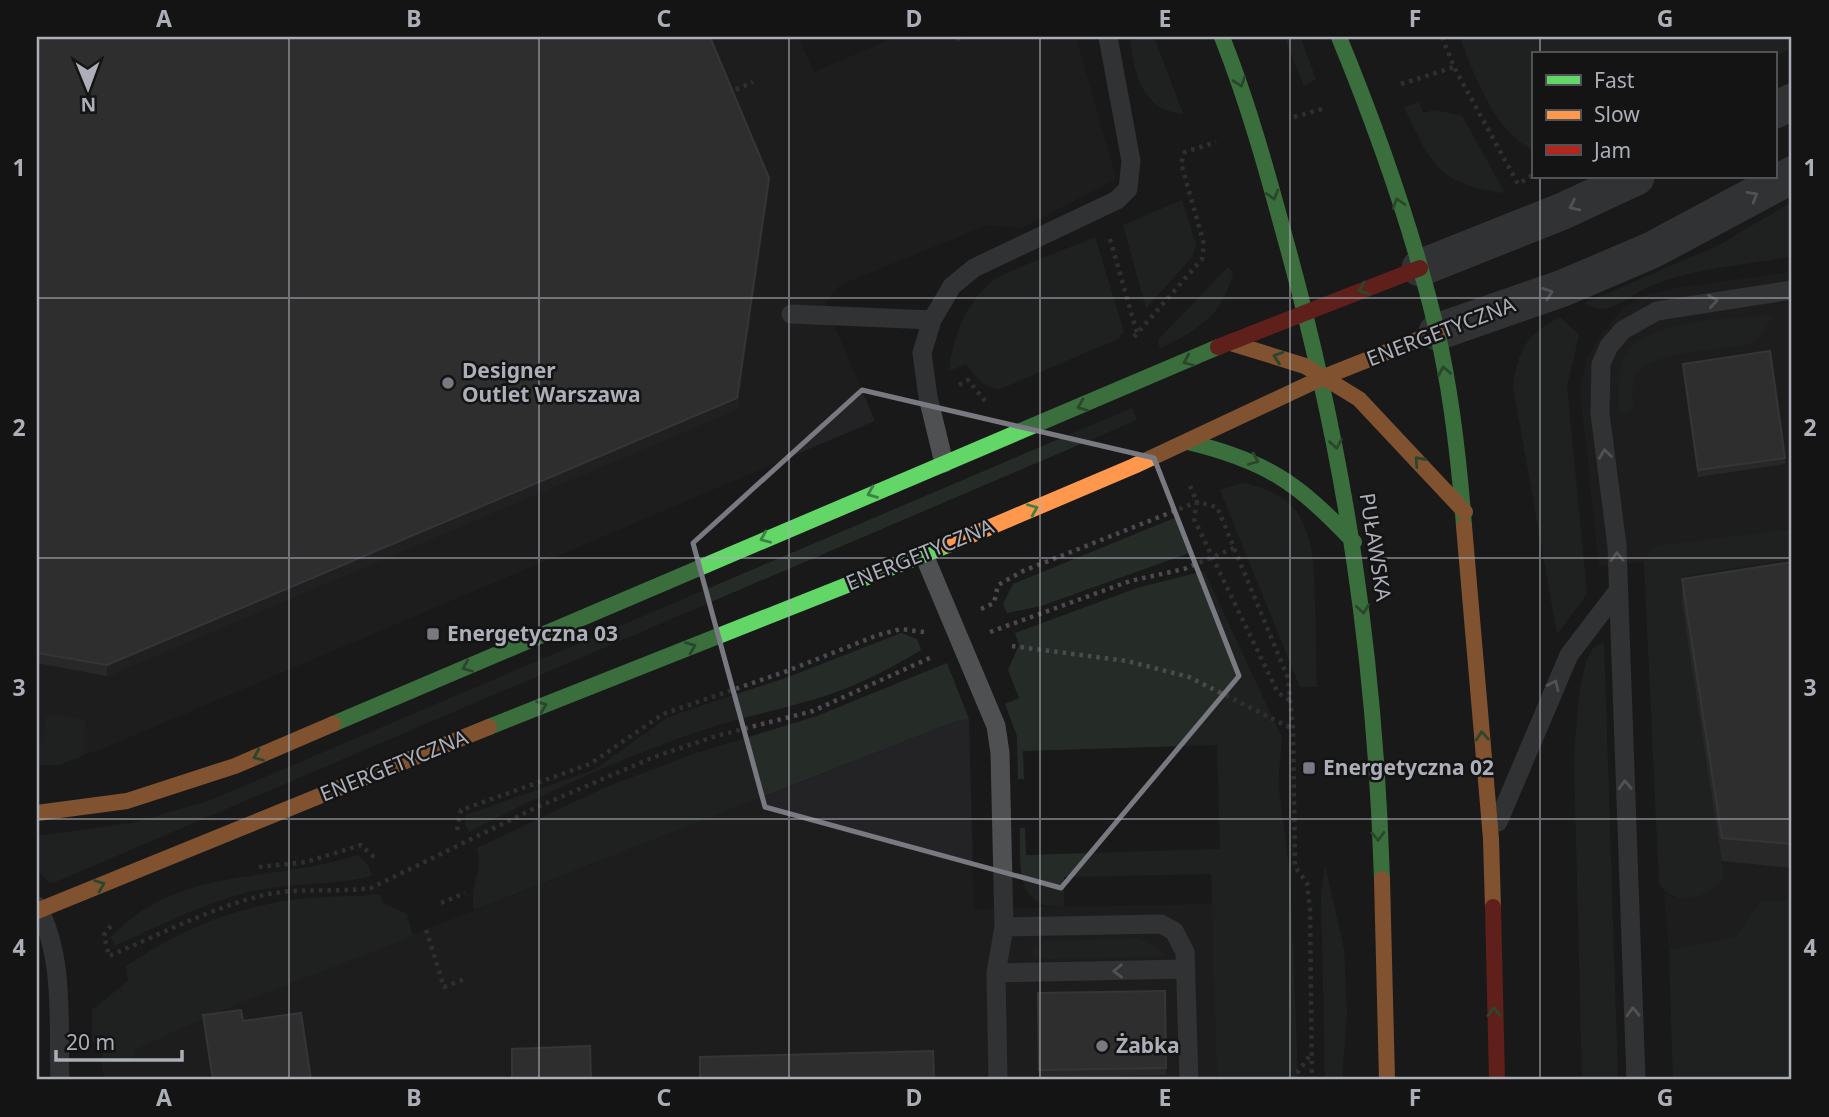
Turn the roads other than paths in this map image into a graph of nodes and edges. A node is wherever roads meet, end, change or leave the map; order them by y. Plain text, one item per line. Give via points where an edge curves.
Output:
1 (1108, 37) edge
2 (1222, 37) edge
3 (1339, 37) edge
4 (1792, 102) edge
5 (1776, 110) edge
6 (1792, 176) edge
7 (1634, 178) edge
8 (1420, 268) junction
9 (1792, 290) edge
10 (1306, 310) junction
11 (791, 314) dead end
12 (932, 320) junction
13 (1437, 332) junction
14 (1231, 343) junction
15 (1324, 377) junction
16 (1188, 442) junction
17 (944, 463) junction
18 (1465, 512) junction
19 (1354, 542) junction
20 (924, 555) junction
21 (1617, 592) junction
22 (37, 813) edge
23 (1490, 839) junction
24 (38, 909) edge
25 (1004, 927) junction
26 (1186, 969) junction
27 (996, 973) junction
28 (60, 1080) edge
29 (998, 1080) edge
30 (1189, 1080) edge
31 (1387, 1080) edge
32 (1497, 1080) edge
33 (1636, 1080) edge

1 - 12 lane via 1132,161 1128,189 1117,200 974,268 952,286
2 -> 10 street, PUŁAWSKA via 1242,85
8 -> 3 street
4 - 5 street
13 -> 6 street, ENERGETYCZNA via 1563,288 1652,250
7 -> 8 street
8 -> 10 street
8 - 13 street
21 -> 9 lane via 1617,546 1598,386 1609,346 1623,330 1657,311
10 - 14 street
10 - 15 street, PUŁAWSKA
11 - 12 lane
12 - 17 lane via 922,353
13 - 15 street, ENERGETYCZNA
18 -> 13 street
15 -> 14 street via 1305,366
14 -> 17 street
15 - 16 street, ENERGETYCZNA
18 -> 15 street via 1359,399
15 -> 19 street, PUŁAWSKA
16 -> 19 street via 1253,459 1279,472 1316,501
20 -> 16 street, ENERGETYCZNA
17 -> 22 street via 235,766 127,801
23 -> 18 street
19 -> 31 street, PUŁAWSKA via 1373,718
24 -> 20 street, ENERGETYCZNA
20 - 25 lane via 996,726
23 -> 21 lane via 1569,655
33 -> 21 lane
32 -> 23 street
24 - 28 lane via 57,975
25 - 26 lane via 1161,924 1174,931 1185,952
25 - 27 lane
26 -> 27 lane
26 - 30 lane
27 - 29 lane

